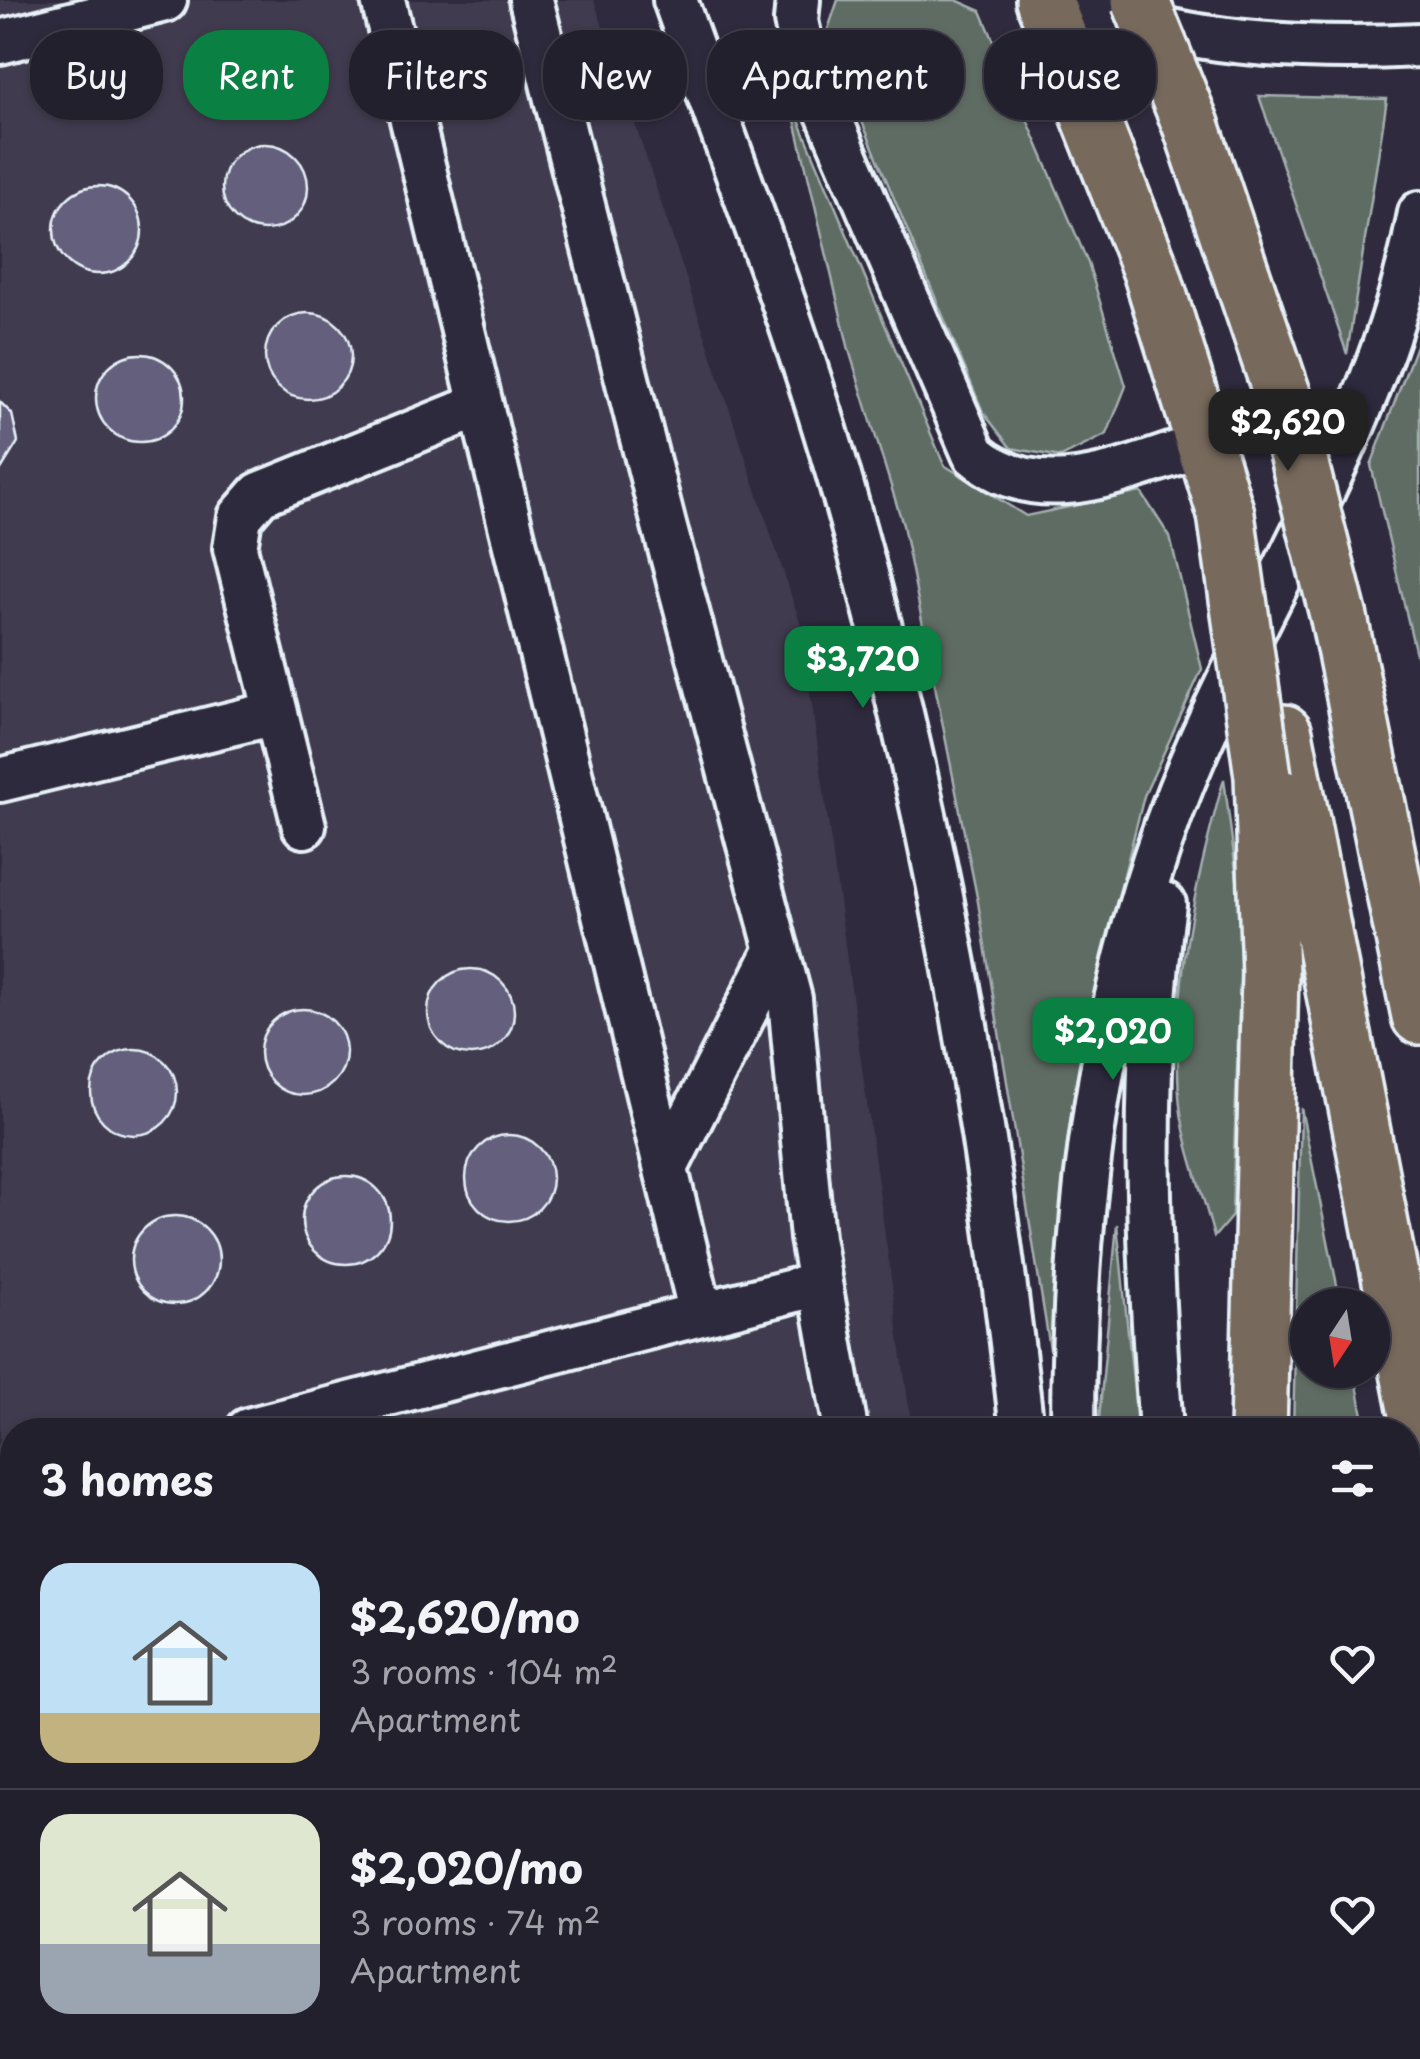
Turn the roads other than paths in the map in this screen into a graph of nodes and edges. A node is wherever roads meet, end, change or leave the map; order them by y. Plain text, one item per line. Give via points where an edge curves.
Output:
1 (165, 0) edge
2 (383, 0) edge
3 (531, 0) edge
4 (675, 0) edge
5 (798, 0) edge
6 (1044, 0) edge
7 (1067, 0) edge
8 (1140, 0) edge
9 (0, 42) edge
10 (1420, 46) edge
11 (1420, 213) edge
12 (481, 405) junction
13 (1205, 444) junction
14 (275, 713) junction
15 (1198, 747) junction
16 (1274, 755) junction
17 (0, 780) edge
18 (304, 826) dead end
19 (777, 949) junction
20 (1420, 1016) edge
21 (666, 1168) junction
22 (820, 1284) junction
23 (701, 1314) junction
24 (295, 1418) edge
25 (844, 1418) edge
26 (1020, 1418) edge
27 (1075, 1418) edge
28 (1160, 1418) edge
29 (1258, 1418) edge
30 (1418, 1418) edge

1 - 9 street
2 - 12 street
3 - 19 street
4 - 26 street via 830,446 892,673 977,1091
5 - 13 street via 804,58 974,454 1011,480 1052,485
6 - 13 highway via 1157,289
7 - 10 street via 1236,41
8 - 20 highway, bridge via 1282,394 1339,618
11 - 15 street via 1369,384
12 - 14 street via 260,494 240,517 235,548
12 - 21 street
13 - 16 highway, bridge via 1226,514
14 - 17 street
14 - 18 street
15 - 27 street via 1144,892 1110,1036 1088,1191
15 - 28 street via 1166,888 1150,1041
16 - 29 highway
16 - 30 highway
19 - 21 street
19 - 22 street via 790,999
21 - 23 street
22 - 23 street
22 - 25 street
23 - 24 street

